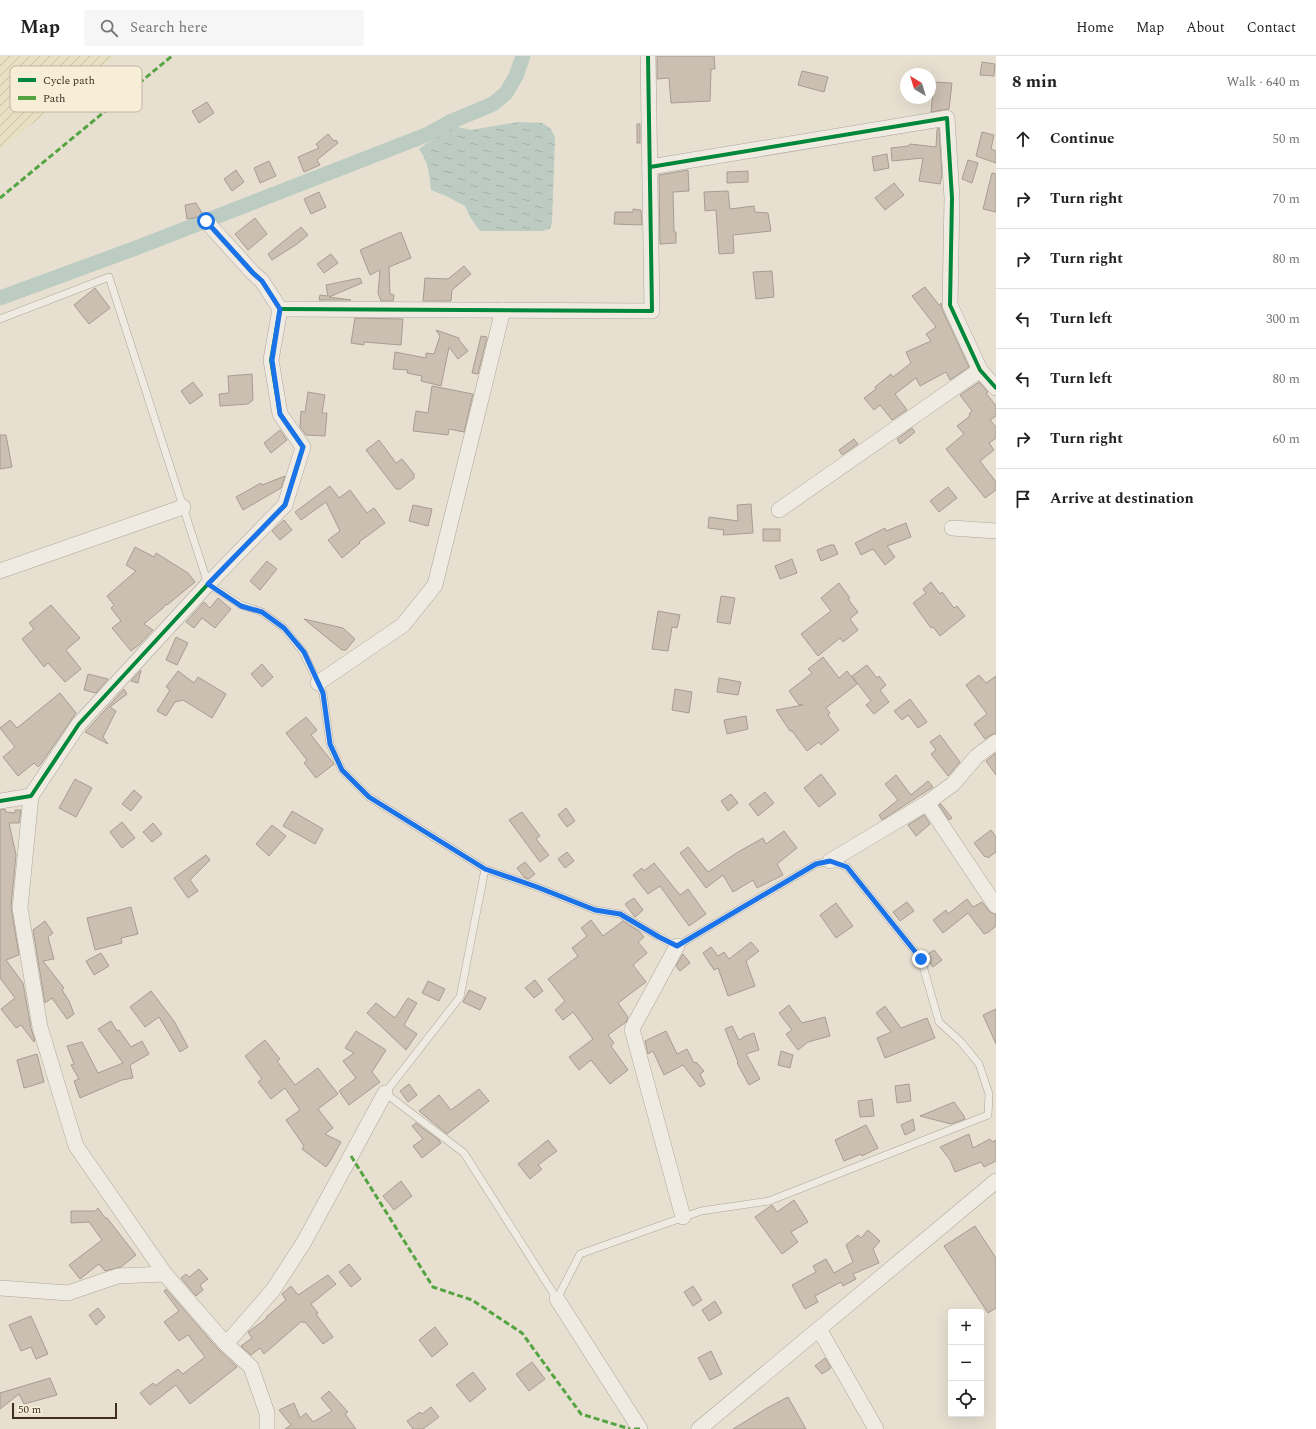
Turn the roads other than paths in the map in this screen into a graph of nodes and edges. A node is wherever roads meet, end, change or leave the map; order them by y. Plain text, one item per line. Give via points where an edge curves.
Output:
1 (648, 56) edge
2 (650, 168) junction
3 (206, 221) dead end
4 (280, 309) junction
5 (503, 310) junction
6 (0, 319) edge
7 (980, 370) junction
8 (996, 388) edge
9 (183, 507) junction
10 (779, 510) dead end
11 (952, 528) dead end
12 (996, 531) edge
13 (0, 571) edge
14 (208, 584) junction
15 (318, 682) junction
16 (996, 742) edge
17 (31, 796) junction
18 (0, 801) edge
19 (927, 803) junction
20 (830, 861) junction
21 (485, 869) junction
22 (996, 906) edge
23 (677, 946) junction
24 (385, 1093) junction
25 (996, 1181) edge
26 (683, 1217) junction
27 (165, 1274) junction
28 (0, 1288) edge
29 (557, 1299) junction
30 (819, 1329) junction
31 (226, 1344) junction
32 (267, 1429) edge
33 (640, 1429) edge
34 (699, 1429) edge
35 (876, 1429) edge

1 - 2 street
2 - 5 street via 652,311
2 - 7 street via 947,118 952,198 950,305
3 - 4 street via 262,281
4 - 5 street
4 - 14 street via 272,360 280,414 303,447 285,505
5 - 15 street via 435,585 403,625
6 - 9 lane via 109,277
7 - 8 street
7 - 10 street
9 - 13 street
9 - 14 lane
11 - 12 street
14 - 15 lane via 241,606 262,612 284,628 304,652
14 - 17 street via 79,724
15 - 21 lane via 323,693 330,744 342,770 369,797
16 - 19 street via 977,756 953,784
17 - 18 street
17 - 27 street via 20,908 40,1027 76,1146
19 - 20 street
19 - 22 street
20 - 23 lane via 816,864
20 - 26 lane via 847,867 921,959 939,1022 961,1042 979,1064 989,1094 988,1115 769,1201 701,1211
21 - 23 lane via 595,910 620,914
21 - 24 lane via 460,997
23 - 26 street via 632,1029
24 - 29 lane via 464,1153
24 - 31 street via 304,1242 273,1290
25 - 30 street
26 - 29 lane via 580,1254
27 - 28 street via 118,1276 68,1293
27 - 31 street
29 - 33 street
30 - 34 street
30 - 35 street
31 - 32 street via 251,1367 267,1413

